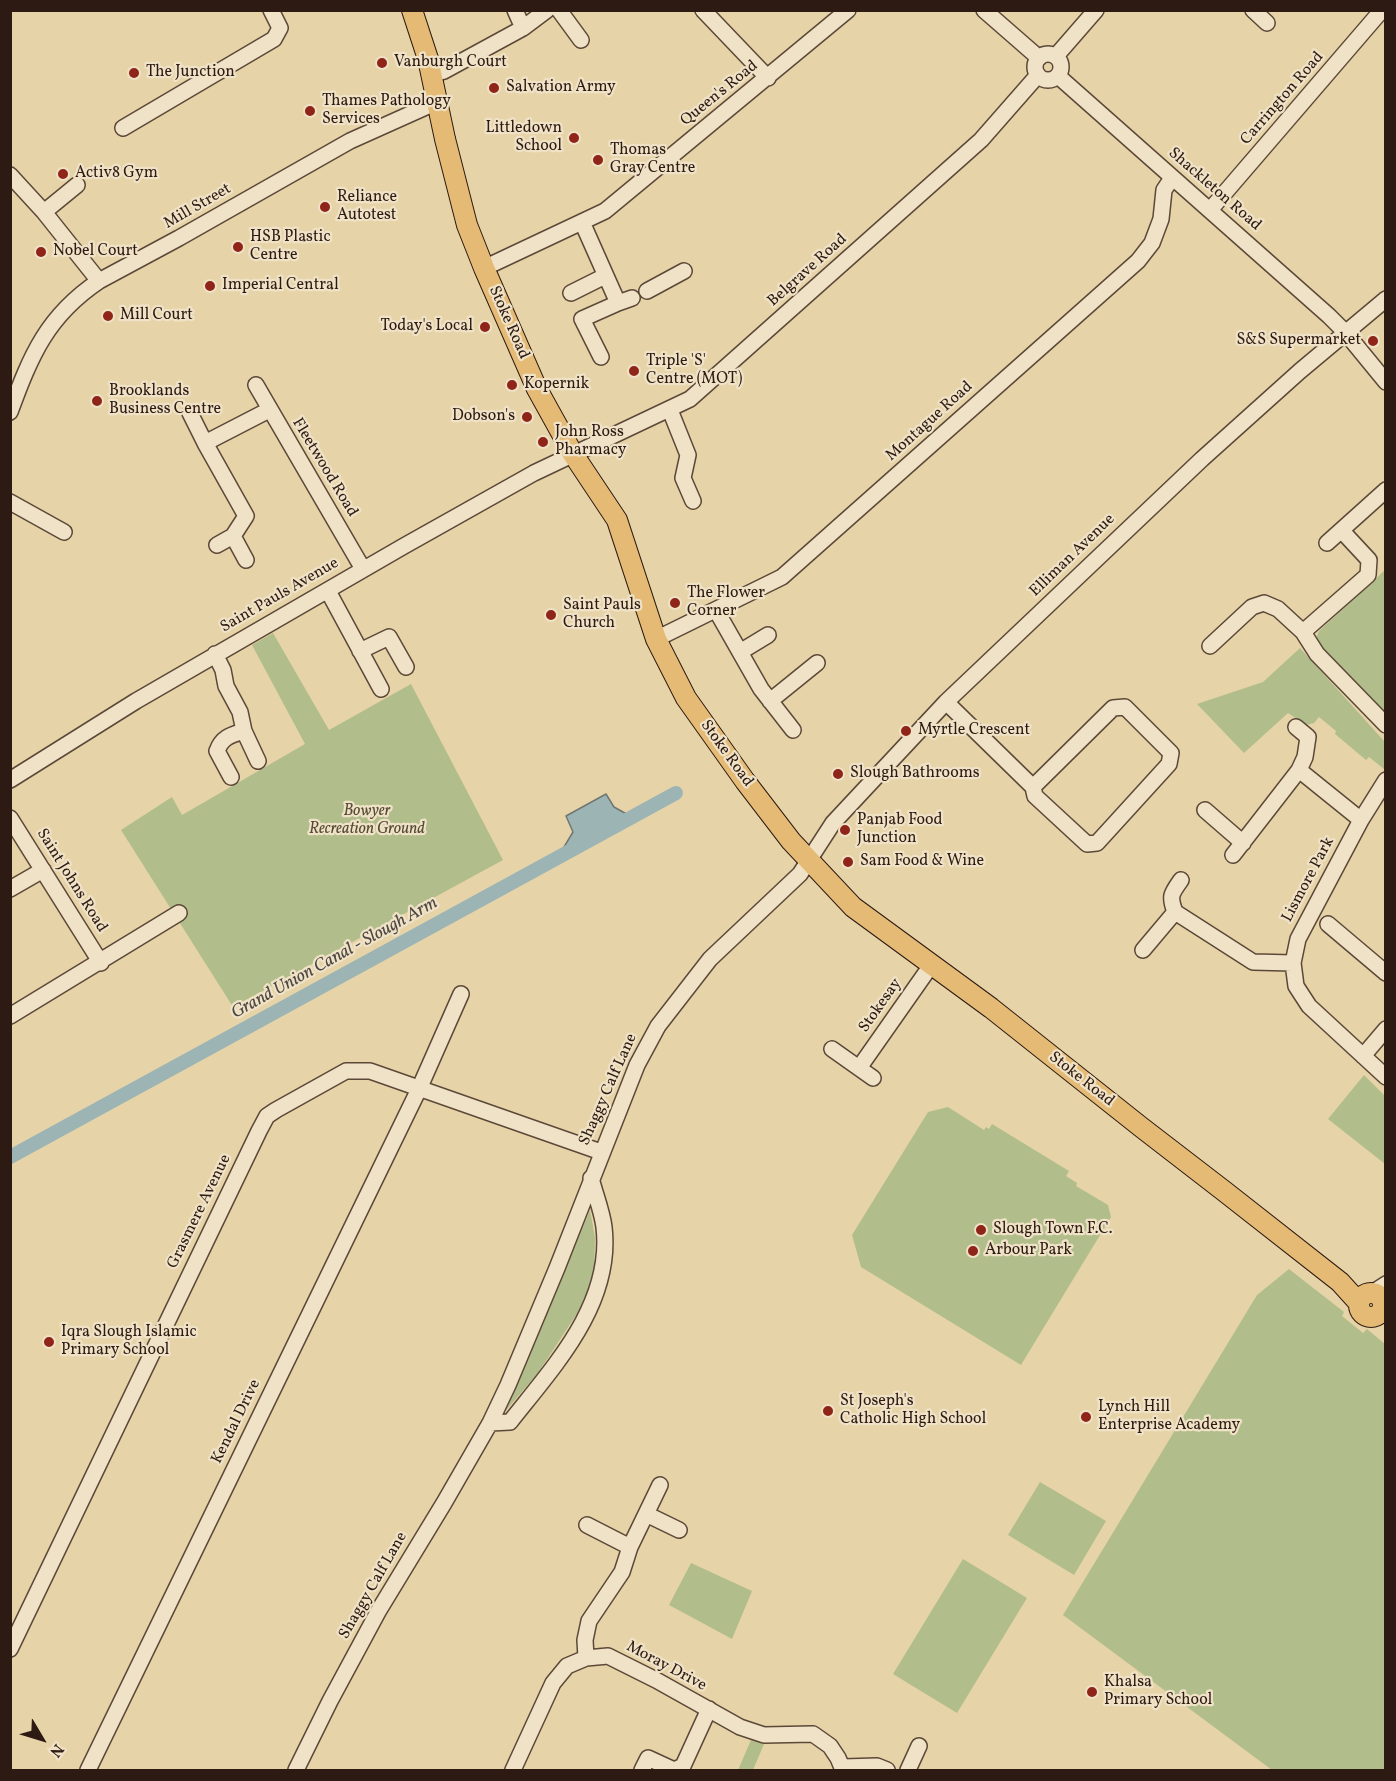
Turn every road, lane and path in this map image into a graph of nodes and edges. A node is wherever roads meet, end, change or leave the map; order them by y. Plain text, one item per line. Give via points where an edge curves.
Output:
1 (272, 10) edge
2 (412, 10) edge
3 (515, 10) edge
4 (547, 10) edge
5 (559, 10) edge
6 (703, 10) edge
7 (848, 10) edge
8 (984, 10) edge
9 (1096, 10) edge
10 (1253, 10) edge
11 (1382, 10) edge
12 (1268, 23) dead end
13 (523, 28) junction
14 (581, 40) dead end
15 (1056, 56) junction
16 (1039, 58) junction
17 (430, 75) junction
18 (1038, 75) junction
19 (1058, 76) junction
20 (768, 78) junction
21 (437, 102) junction
22 (123, 128) dead end
23 (10, 175) edge
24 (1172, 178) junction
25 (77, 185) dead end
26 (1210, 210) junction
27 (44, 212) junction
28 (582, 222) junction
29 (484, 268) junction
30 (684, 271) dead end
31 (605, 276) junction
32 (99, 281) junction
33 (647, 291) dead end
34 (571, 293) dead end
35 (1386, 298) edge
36 (1345, 332) junction
37 (601, 357) dead end
38 (1386, 382) edge
39 (256, 385) dead end
40 (268, 410) junction
41 (670, 410) junction
42 (10, 412) edge
43 (190, 413) dead end
44 (206, 443) junction
45 (573, 454) junction
46 (1386, 490) edge
47 (693, 501) dead end
48 (10, 502) edge
49 (1342, 531) junction
50 (64, 532) dead end
51 (233, 536) junction
52 (1327, 543) dead end
53 (217, 545) dead end
54 (246, 560) dead end
55 (363, 569) junction
56 (328, 591) junction
57 (716, 610) junction
58 (1303, 632) junction
59 (768, 635) dead end
60 (656, 639) junction
61 (1210, 646) dead end
62 (360, 651) junction
63 (740, 652) junction
64 (214, 654) junction
65 (817, 663) dead end
66 (406, 667) dead end
67 (381, 689) dead end
68 (770, 700) junction
69 (946, 702) junction
70 (1386, 725) edge
71 (1296, 727) dead end
72 (793, 730) dead end
73 (244, 731) junction
74 (258, 761) dead end
75 (1299, 770) junction
76 (231, 777) dead end
77 (10, 780) edge
78 (1385, 781) edge
79 (1033, 787) junction
80 (1205, 810) dead end
81 (10, 818) edge
82 (1361, 820) junction
83 (809, 861) junction
84 (43, 870) junction
85 (1181, 880) dead end
86 (10, 889) edge
87 (1175, 912) junction
88 (179, 913) dead end
89 (1328, 924) dead end
90 (1143, 950) dead end
91 (101, 963) junction
92 (1293, 963) junction
93 (932, 964) junction
94 (1386, 973) edge
95 (461, 994) dead end
96 (10, 1016) edge
97 (1386, 1029) edge
98 (832, 1049) dead end
99 (1363, 1056) junction
100 (859, 1068) junction
101 (1386, 1077) edge
102 (873, 1078) dead end
103 (419, 1089) junction
104 (602, 1152) junction
105 (591, 1178) junction
106 (1378, 1302) edge
107 (490, 1423) junction
108 (660, 1485) dead end
109 (646, 1514) junction
110 (587, 1525) dead end
111 (679, 1530) dead end
112 (630, 1547) junction
113 (10, 1649) edge
114 (586, 1658) junction
115 (709, 1709) junction
116 (919, 1746) dead end
117 (843, 1769) edge
118 (88, 1770) edge
119 (297, 1770) edge
120 (513, 1770) edge
121 (642, 1770) edge
122 (887, 1770) edge
123 (908, 1770) edge

1 - 22 street via 280,28 274,39
2 - 17 main road, Stoke Road
3 - 13 street
4 - 13 street
5 - 14 street
6 - 20 street
7 - 20 street, Queen's Road
8 - 16 street
9 - 15 street
10 - 12 street
11 - 26 street, Carrington Road
13 - 17 street
15 - 16 street
15 - 19 street via 1062,68
16 - 18 street via 1035,65
17 - 21 main road, Stoke Road
18 - 19 street via 1051,80
18 - 41 street, Belgrave Road via 981,140 705,388
19 - 24 street, Shackleton Road
20 - 28 street, Queen's Road via 605,211
21 - 29 main road, Stoke Road via 467,225
21 - 32 street, Mill Street via 350,141
23 - 27 street
24 - 26 street, Shackleton Road
24 - 57 street, Montague Road via 1164,190 1161,219 1152,243 1138,261 782,577
25 - 27 street
26 - 36 street, Shackleton Road
27 - 32 street
28 - 29 street, Queen's Road
28 - 31 street
29 - 45 main road, Stoke Road via 537,389
30 - 33 street
31 - 34 street
31 - 37 street via 625,300 582,319
32 - 42 street, Mill Street via 66,306 53,322 26,368
35 - 36 street, Elliman Avenue
36 - 38 street, Shackleton Road
36 - 69 street, Elliman Avenue via 1202,459
39 - 40 street, Fleetwood Road
40 - 44 street
40 - 55 street, Fleetwood Road
41 - 45 street, Belgrave Road
41 - 47 street via 688,455 683,478
43 - 44 street
44 - 51 street via 246,516
45 - 55 street, Saint Pauls Avenue
45 - 60 main road, Stoke Road via 617,520
46 - 49 street
48 - 50 street
49 - 52 street
49 - 58 street via 1369,560 1368,575
51 - 53 street
51 - 54 street
55 - 56 street, Saint Pauls Avenue
56 - 62 street
56 - 64 street, Saint Pauls Avenue
57 - 60 street, Montague Road
57 - 63 street
58 - 61 street via 1278,609 1264,603 1252,606
58 - 70 street via 1317,654
59 - 63 street
60 - 83 main road, Stoke Road via 686,698 771,816
62 - 66 street via 389,637
62 - 67 street
63 - 68 street
64 - 73 street via 240,712
64 - 77 street, Saint Pauls Avenue
65 - 68 street
68 - 72 street
69 - 79 street
69 - 83 street, Elliman Avenue via 833,823
71 - 75 street via 1308,738
73 - 74 street
73 - 76 street via 220,742 218,751
75 - 80 street via 1238,849
75 - 82 street
78 - 82 street, Lismore Park
79 - 79 street via 1035,796 1087,844 1097,843 1169,764 1171,753 1125,707 1113,708
81 - 84 street, Saint Johns Road
82 - 92 street, Lismore Park via 1298,939
83 - 93 main road, Stoke Road via 854,907
83 - 104 street, Shaggy Calf Lane via 710,959 658,1026 637,1065
84 - 86 street
84 - 91 street, Saint Johns Road
85 - 87 street via 1172,893
87 - 90 street
87 - 92 street via 1254,962
88 - 91 street
89 - 94 street
91 - 96 street
92 - 99 street, Lismore Park via 1296,986 1309,1006
93 - 100 street, Stokesay
93 - 106 main road, Stoke Road via 1340,1282
95 - 103 street, Kendal Drive
97 - 99 street
98 - 100 street
99 - 101 street, Lismore Park
100 - 102 street
103 - 104 street, Grasmere Avenue
103 - 113 street, Grasmere Avenue via 370,1071 346,1071 267,1116
103 - 118 street, Kendal Drive
104 - 105 street, Shaggy Calf Lane
105 - 107 street, Shaggy Calf Lane
105 - 107 street via 604,1226 605,1248 603,1271 592,1305 570,1343 510,1422
107 - 119 street, Shaggy Calf Lane via 379,1610
108 - 109 street
109 - 111 street
109 - 112 street
110 - 112 street
112 - 114 street via 622,1572 589,1621
114 - 115 street, Moray Drive via 608,1656
114 - 120 street via 567,1666 553,1683
115 - 117 street, Moray Drive via 764,1735 813,1734 830,1746
115 - 121 street via 683,1766 674,1770 648,1758
116 - 123 street
117 - 122 street via 877,1766

